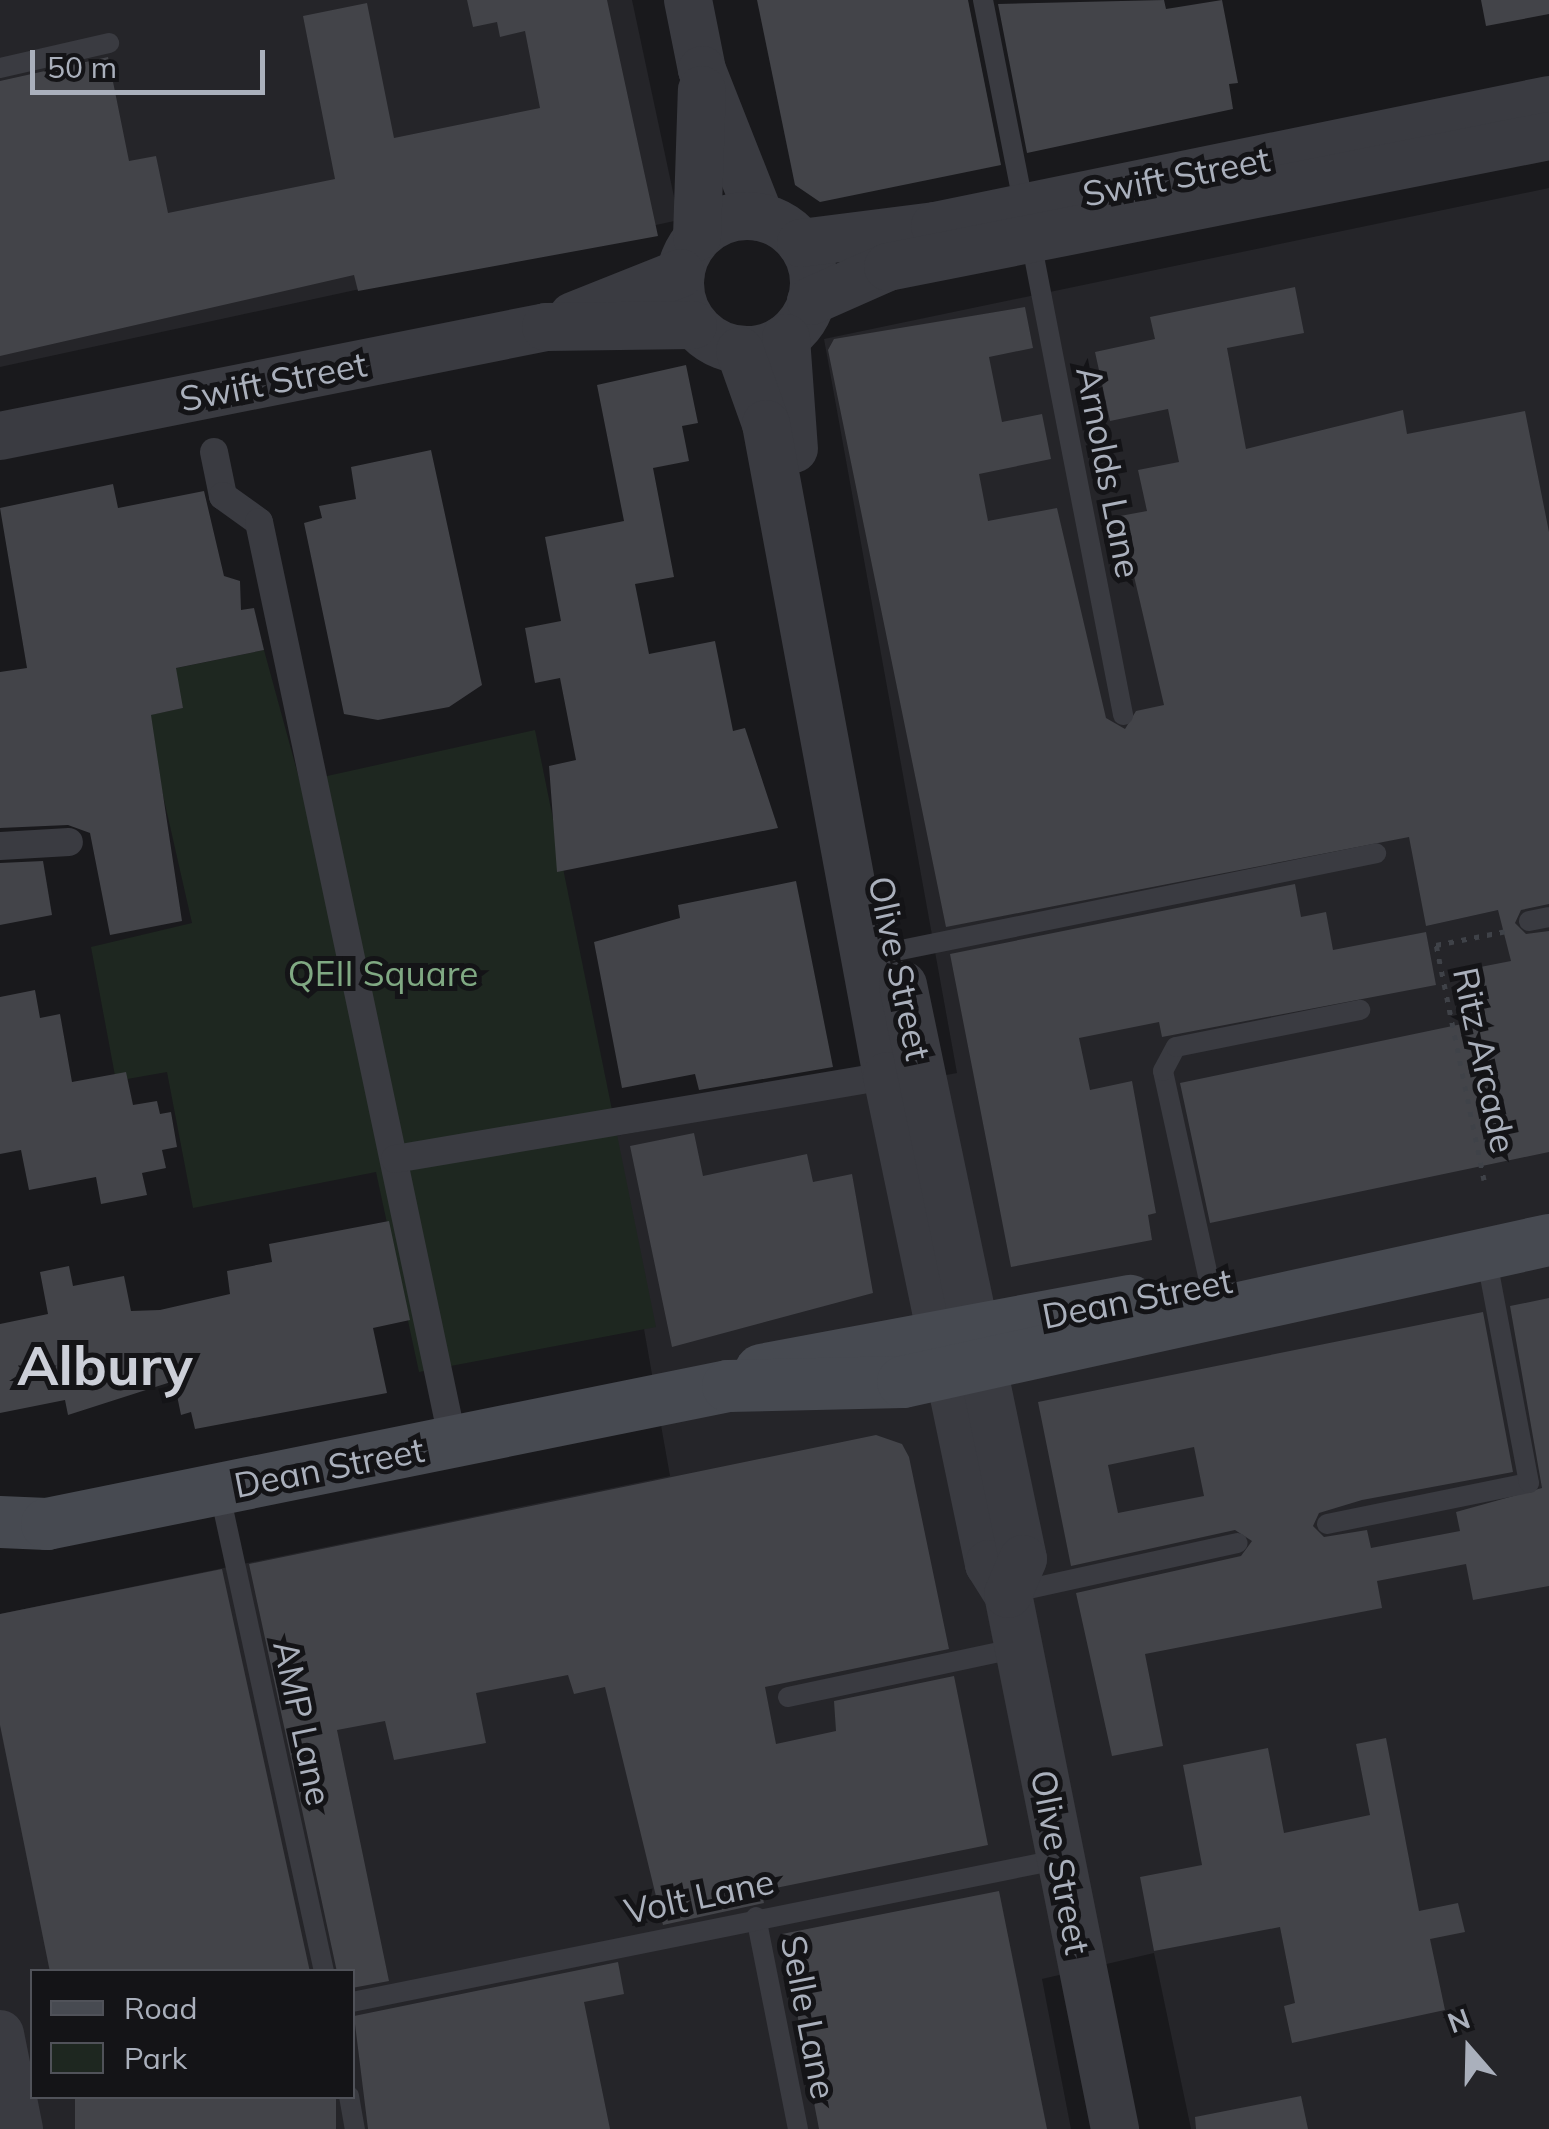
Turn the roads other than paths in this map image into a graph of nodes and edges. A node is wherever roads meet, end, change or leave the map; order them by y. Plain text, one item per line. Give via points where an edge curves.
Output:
1 (688, 0) edge
2 (983, 0) edge
3 (109, 43) dead end
4 (0, 68) edge
5 (702, 70) junction
6 (1549, 100) edge
7 (1495, 129) junction
8 (1549, 136) edge
9 (760, 217) junction
10 (1028, 223) junction
11 (802, 243) junction
12 (689, 255) junction
13 (799, 320) junction
14 (693, 324) junction
15 (546, 327) junction
16 (740, 351) junction
17 (0, 436) edge
18 (214, 452) dead end
19 (1123, 715) dead end
20 (855, 809) junction
21 (69, 842) dead end
22 (0, 846) edge
23 (1376, 853) dead end
24 (896, 951) junction
25 (1360, 1010) dead end
26 (887, 1076) junction
27 (396, 1160) junction
28 (1549, 1216) edge
29 (1549, 1240) edge
30 (1485, 1253) junction
31 (1210, 1284) junction
32 (962, 1349) junction
33 (453, 1442) junction
34 (218, 1489) junction
35 (24, 1523) edge
36 (1327, 1524) dead end
37 (1238, 1544) dead end
38 (0, 1559) edge
39 (1008, 1594) junction
40 (1018, 1648) junction
41 (788, 1696) dead end
42 (1060, 1859) junction
43 (756, 1917) junction
44 (323, 1969) edge
45 (355, 2001) edge
46 (0, 2034) edge
47 (350, 2099) edge
48 (20, 2129) edge
49 (355, 2129) edge
50 (798, 2129) edge
51 (1115, 2129) edge

1 - 5 street
2 - 10 lane, Arnolds Lane
3 - 4 lane
5 - 9 street
5 - 12 street
6 - 7 street, Swift Street
7 - 8 street, Swift Street
7 - 10 street, Swift Street
9 - 11 street
9 - 12 street via 727,219
10 - 11 street, Swift Street
10 - 13 street, Swift Street via 888,267
10 - 19 lane, Arnolds Lane
11 - 13 street via 814,270
12 - 14 street
12 - 15 street, Swift Street
13 - 16 street
13 - 20 street, Olive Street via 788,422
14 - 15 street, Swift Street
14 - 16 street
15 - 17 street, Swift Street
16 - 20 street, Olive Street via 766,424
18 - 27 street via 223,496 259,522
20 - 24 street, Olive Street
20 - 26 street, Olive Street
21 - 22 street
23 - 24 lane
24 - 32 street, Olive Street
25 - 31 lane via 1176,1047 1163,1070
26 - 27 street
26 - 32 street, Olive Street
27 - 33 street
28 - 31 main road, Dean Street
29 - 30 main road, Dean Street
30 - 32 main road, Dean Street
30 - 36 lane via 1529,1483
31 - 32 main road, Dean Street
32 - 33 main road, Dean Street via 860,1390 728,1386
32 - 39 street, Olive Street via 990,1564
33 - 34 main road, Dean Street
34 - 35 main road, Dean Street
34 - 44 lane, AMP Lane
35 - 38 main road, Dean Street via 20,1555
37 - 39 lane
39 - 40 street, Olive Street
40 - 41 lane
40 - 42 street, Olive Street
42 - 43 lane, Volt Lane
42 - 51 street, Olive Street
43 - 45 lane, Volt Lane
43 - 50 lane, Selle Lane
46 - 48 street
47 - 49 lane

